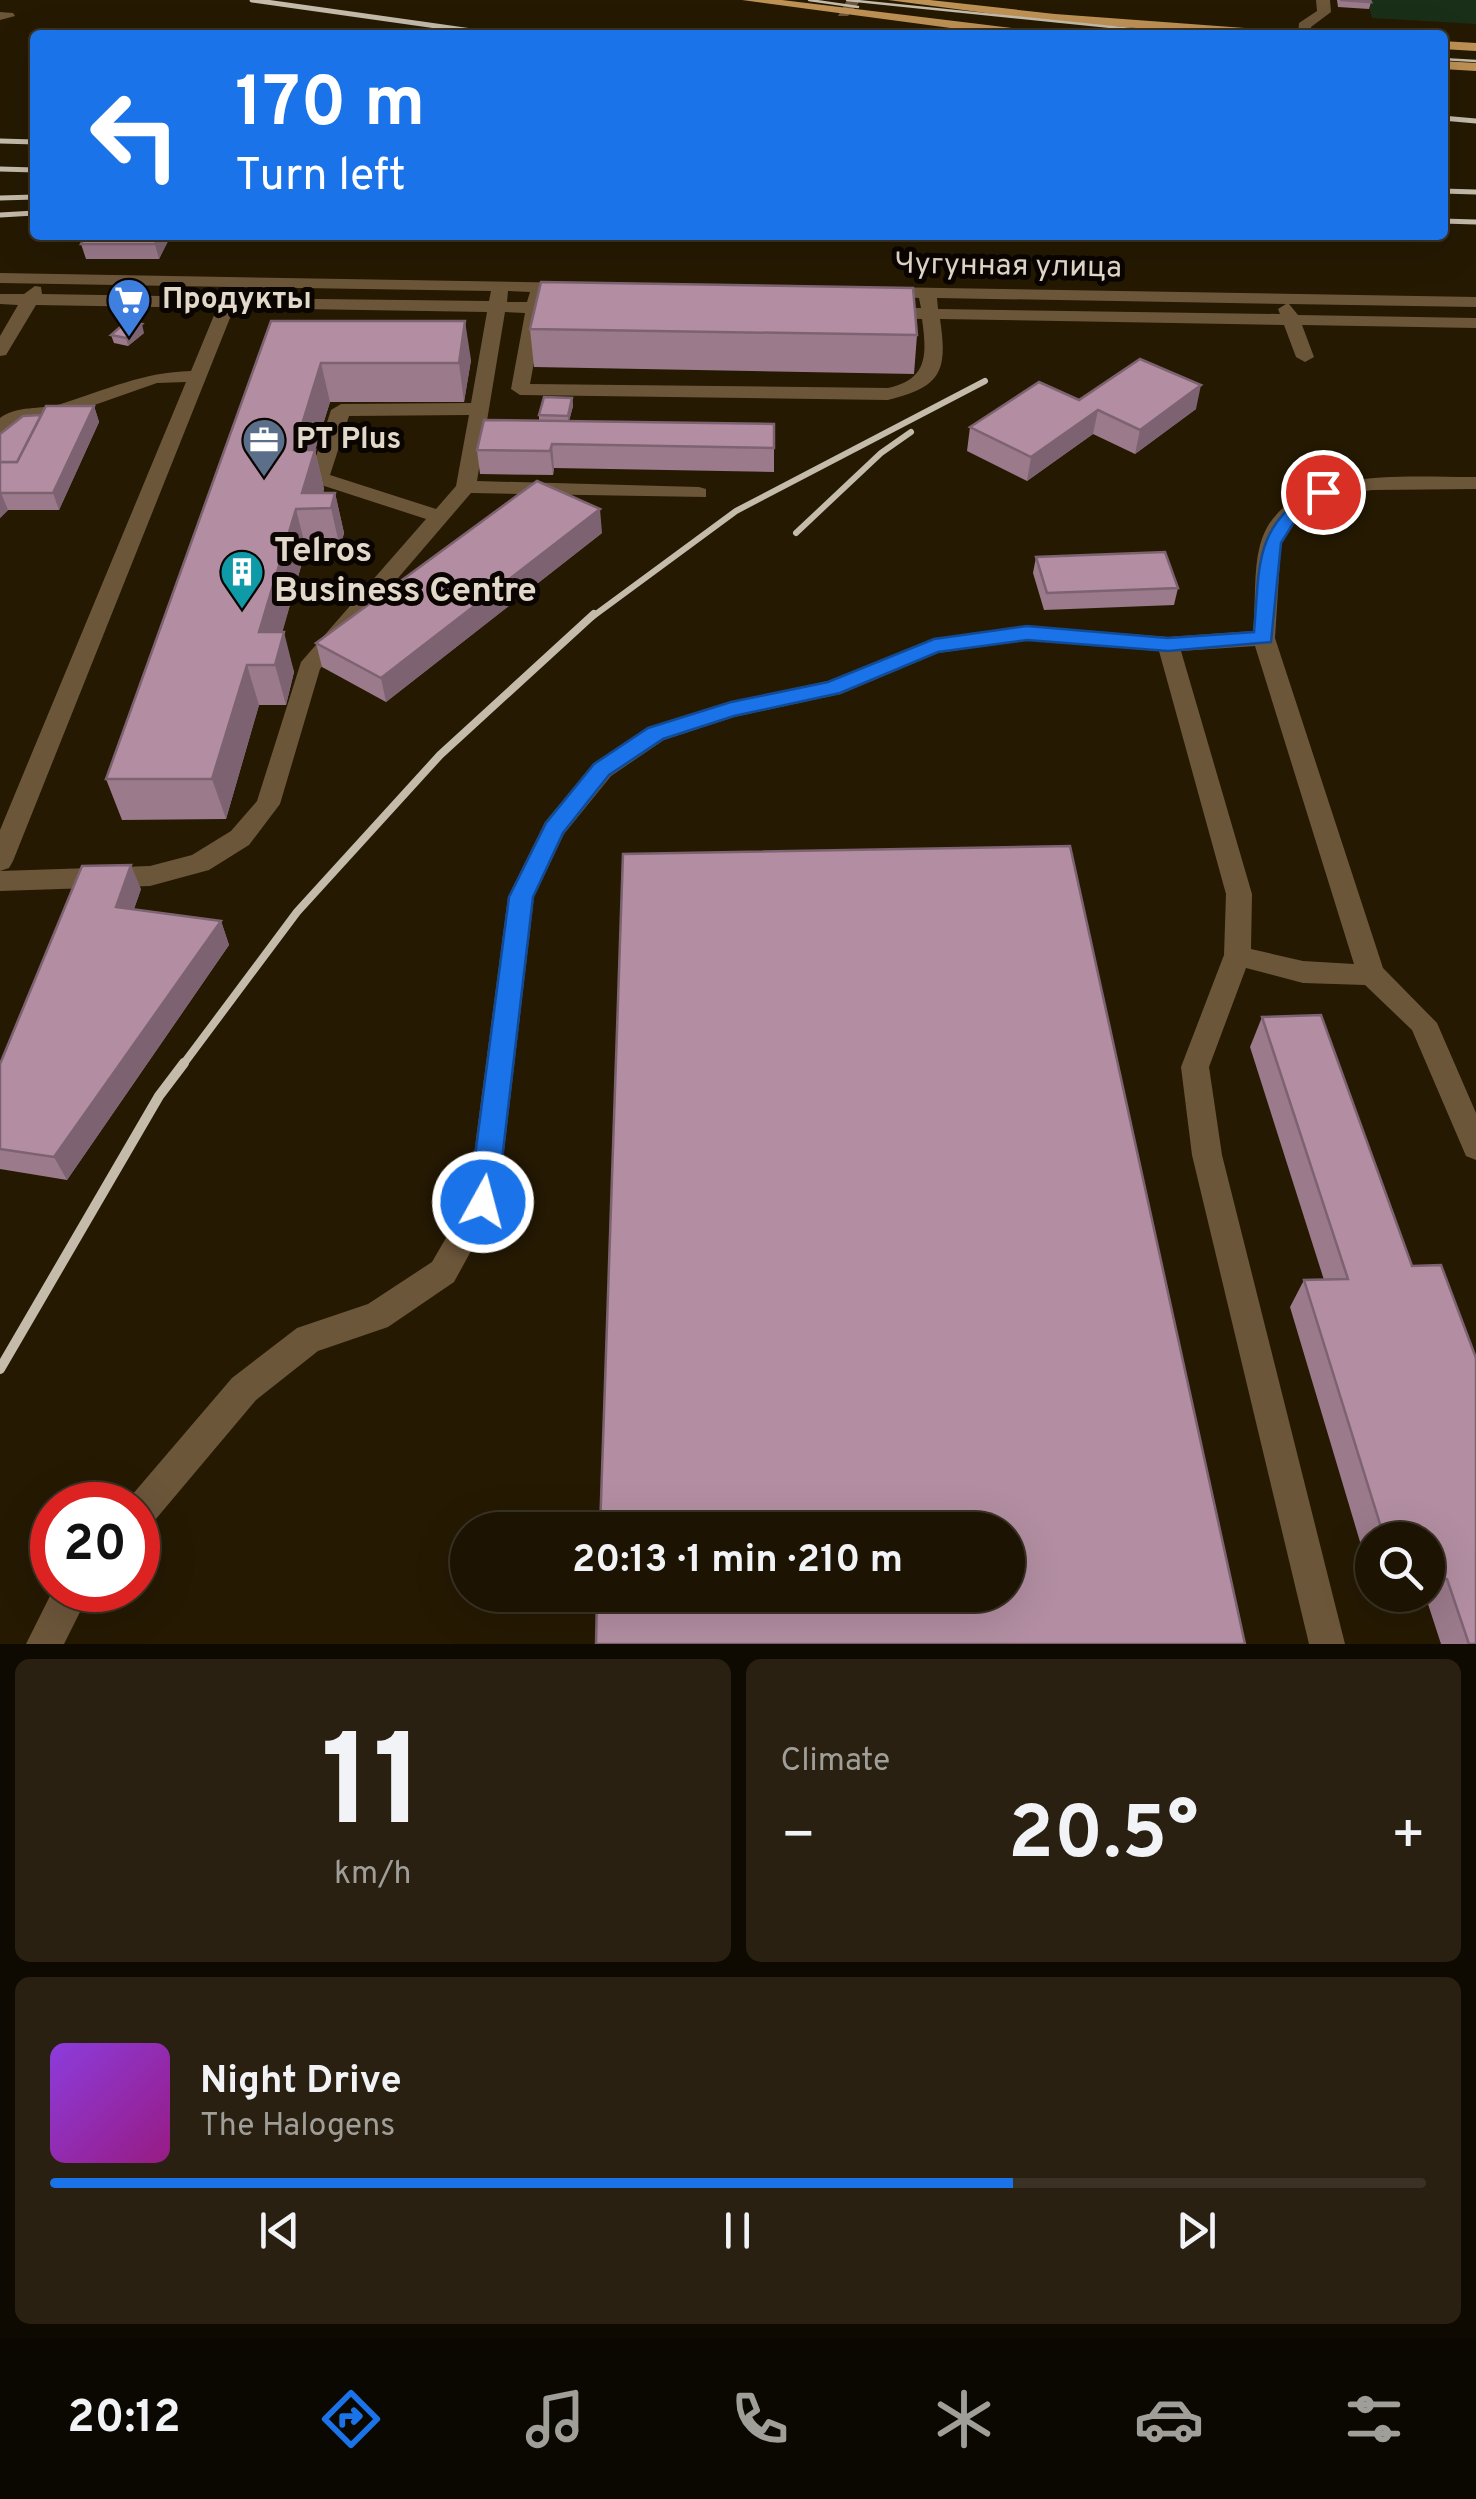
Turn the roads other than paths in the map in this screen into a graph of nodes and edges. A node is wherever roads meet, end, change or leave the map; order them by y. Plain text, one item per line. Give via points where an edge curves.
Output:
1 (749, 0) edge
2 (854, 0) edge
3 (895, 0) edge
4 (1323, 0) edge
5 (844, 12) junction
6 (996, 30) edge
7 (1219, 30) edge
8 (1304, 30) edge
9 (1448, 45) edge
10 (1476, 47) edge
11 (1448, 65) edge
12 (1476, 67) edge
13 (0, 278) edge
14 (44, 279) junction
15 (501, 286) junction
16 (539, 287) junction
17 (598, 288) edge
18 (232, 292) junction
19 (869, 292) edge
20 (927, 293) junction
21 (0, 299) edge
22 (30, 299) junction
23 (1284, 299) junction
24 (1476, 302) edge
25 (497, 307) junction
26 (535, 307) junction
27 (594, 308) edge
28 (870, 312) edge
29 (929, 314) junction
30 (1291, 319) junction
31 (1476, 323) edge
32 (0, 351) edge
33 (1305, 357) dead end
34 (196, 376) junction
35 (480, 409) junction
36 (5, 420) edge
37 (1476, 482) edge
38 (466, 487) junction
39 (700, 493) dead end
40 (440, 516) junction
41 (1264, 638) junction
42 (1168, 644) junction
43 (0, 861) edge
44 (0, 881) edge
45 (1237, 955) junction
46 (1371, 974) junction
47 (1476, 1147) edge
48 (160, 1488) edge
49 (61, 1612) edge
50 (44, 1644) edge
51 (1327, 1644) edge

1 - 5 main road
2 - 5 street
3 - 7 main road
4 - 8 street via 1324,12
5 - 6 main road
9 - 10 main road
11 - 12 main road
13 - 14 street
14 - 18 street
14 - 22 street
15 - 16 street
15 - 18 street
15 - 25 street
16 - 17 street
16 - 26 street
18 - 22 street
18 - 25 street
18 - 34 street
19 - 20 street, Чугунная улица
20 - 23 street, Чугунная улица
20 - 29 street
21 - 22 street
22 - 32 street
23 - 24 street, Чугунная улица
23 - 30 street
25 - 26 street
25 - 35 street
26 - 27 street
26 - 29 street via 520,390 910,391 936,369
28 - 29 street, Чугунная улица
29 - 30 street, Чугунная улица
30 - 31 street, Чугунная улица
30 - 33 street
34 - 36 street via 155,377 59,411
34 - 43 street
35 - 38 street
35 - 40 street via 341,410 319,478
37 - 41 street via 1372,484 1323,492 1292,511 1272,543
38 - 39 street
38 - 40 street
40 - 44 street via 309,667 268,804 240,838 200,864 150,876
41 - 42 street
41 - 46 street
42 - 45 street via 1239,894
42 - 48 street via 1027,633 934,646 833,688 656,734 602,770 554,829 521,897 483,1202 442,1272 377,1316 308,1338 244,1388
45 - 46 street via 1327,978
45 - 51 street via 1195,1067 1207,1155
46 - 47 street via 1424,1022
49 - 50 street

